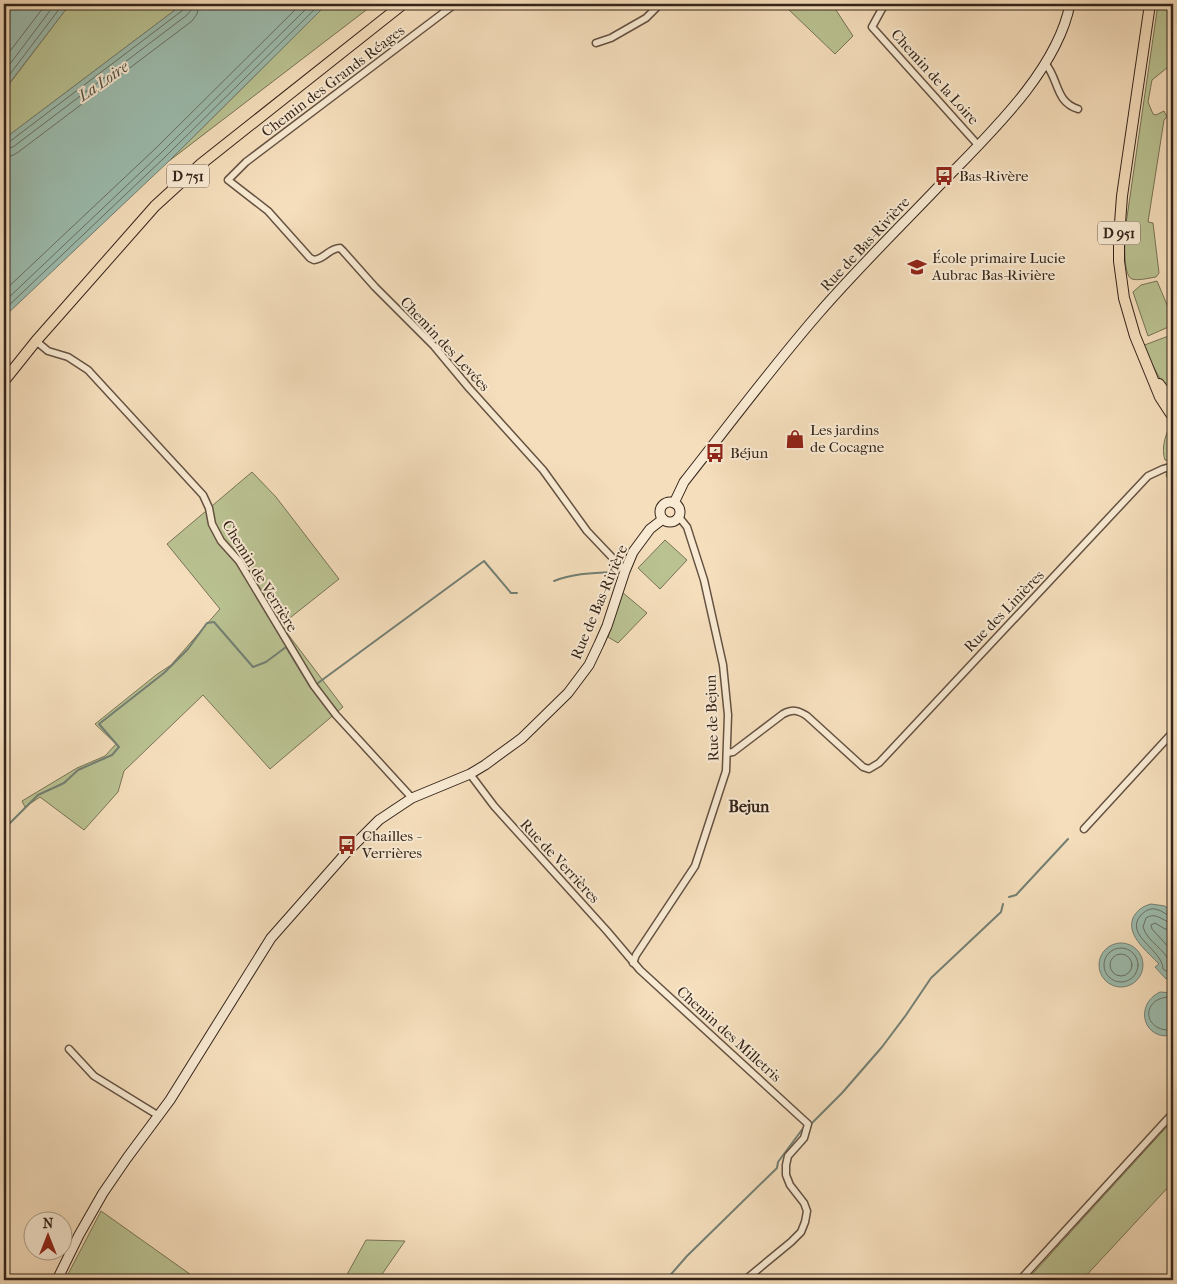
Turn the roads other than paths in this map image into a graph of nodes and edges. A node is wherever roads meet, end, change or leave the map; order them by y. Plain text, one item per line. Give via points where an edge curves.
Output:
1 (403, 4) edge
2 (455, 4) edge
3 (660, 4) edge
4 (1070, 4) edge
5 (1150, 4) edge
6 (881, 6) edge
7 (596, 43) dead end
8 (1045, 63) junction
9 (1078, 109) dead end
10 (978, 145) junction
11 (228, 180) joint
12 (36, 341) junction
13 (1152, 375) junction
14 (4, 381) edge
15 (1173, 403) edge
16 (1173, 417) edge
17 (1173, 466) edge
18 (674, 503) junction
19 (679, 517) junction
20 (663, 519) junction
21 (625, 571) junction
22 (1173, 732) edge
23 (727, 753) junction
24 (470, 774) junction
25 (412, 798) junction
26 (1084, 828) dead end
27 (633, 963) junction
28 (69, 1049) dead end
29 (1173, 1113) edge
30 (159, 1116) junction
31 (57, 1280) edge
32 (745, 1280) edge
33 (1020, 1280) edge

1 - 12 main road, D 751 via 168,194
2 - 11 street, Chemin des Grands Réages via 254,156
3 - 7 street via 646,18
4 - 8 street, Rue de Bas-Rivière via 1063,31
5 - 13 main road, D 951 via 1122,196 1119,261 1128,317
6 - 10 street, Chemin de la Loire via 872,27
8 - 9 street via 1063,100
8 - 10 street, Rue de Bas-Rivière via 1025,93
10 - 18 street, Rue de Bas-Rivière via 819,313 684,482
11 - 21 street, Chemin des Levées via 268,211 310,258 321,259 331,250 340,248 434,346 547,474 587,531
12 - 14 main road, D 751
12 - 25 street, Chemin de Verrière via 48,352 68,357 88,370 203,496 221,540 238,561 314,686 336,715
13 - 15 main road, D 951
13 - 16 main road, D 951 via 1160,397
17 - 23 street, Rue des Linières via 1148,476 879,763 869,769 863,767 799,711 790,710 733,752
18 - 19 street via 679,507
18 - 20 street via 663,505 660,512
19 - 20 street via 671,522
19 - 23 street, Rue de Bejun via 691,538 717,635 727,695
20 - 21 street, Rue de Bas-Rivière via 643,536
21 - 24 street, Rue de Bas-Rivière via 607,626 589,665 568,693 502,754
22 - 26 street
23 - 27 street, Rue de Bejun via 726,770 695,866
24 - 25 street, Rue de Bas-Rivière
24 - 27 street, Rue de Verrières via 494,806
25 - 30 street, Rue de Bas-Rivière via 380,820 346,853 271,938
27 - 32 street, Chemin des Milletris via 808,1124 804,1138 788,1156 786,1165 790,1185 807,1211 801,1232
28 - 30 street via 94,1076
29 - 33 street
30 - 31 street, Rue de Bas-Rivière via 90,1215

